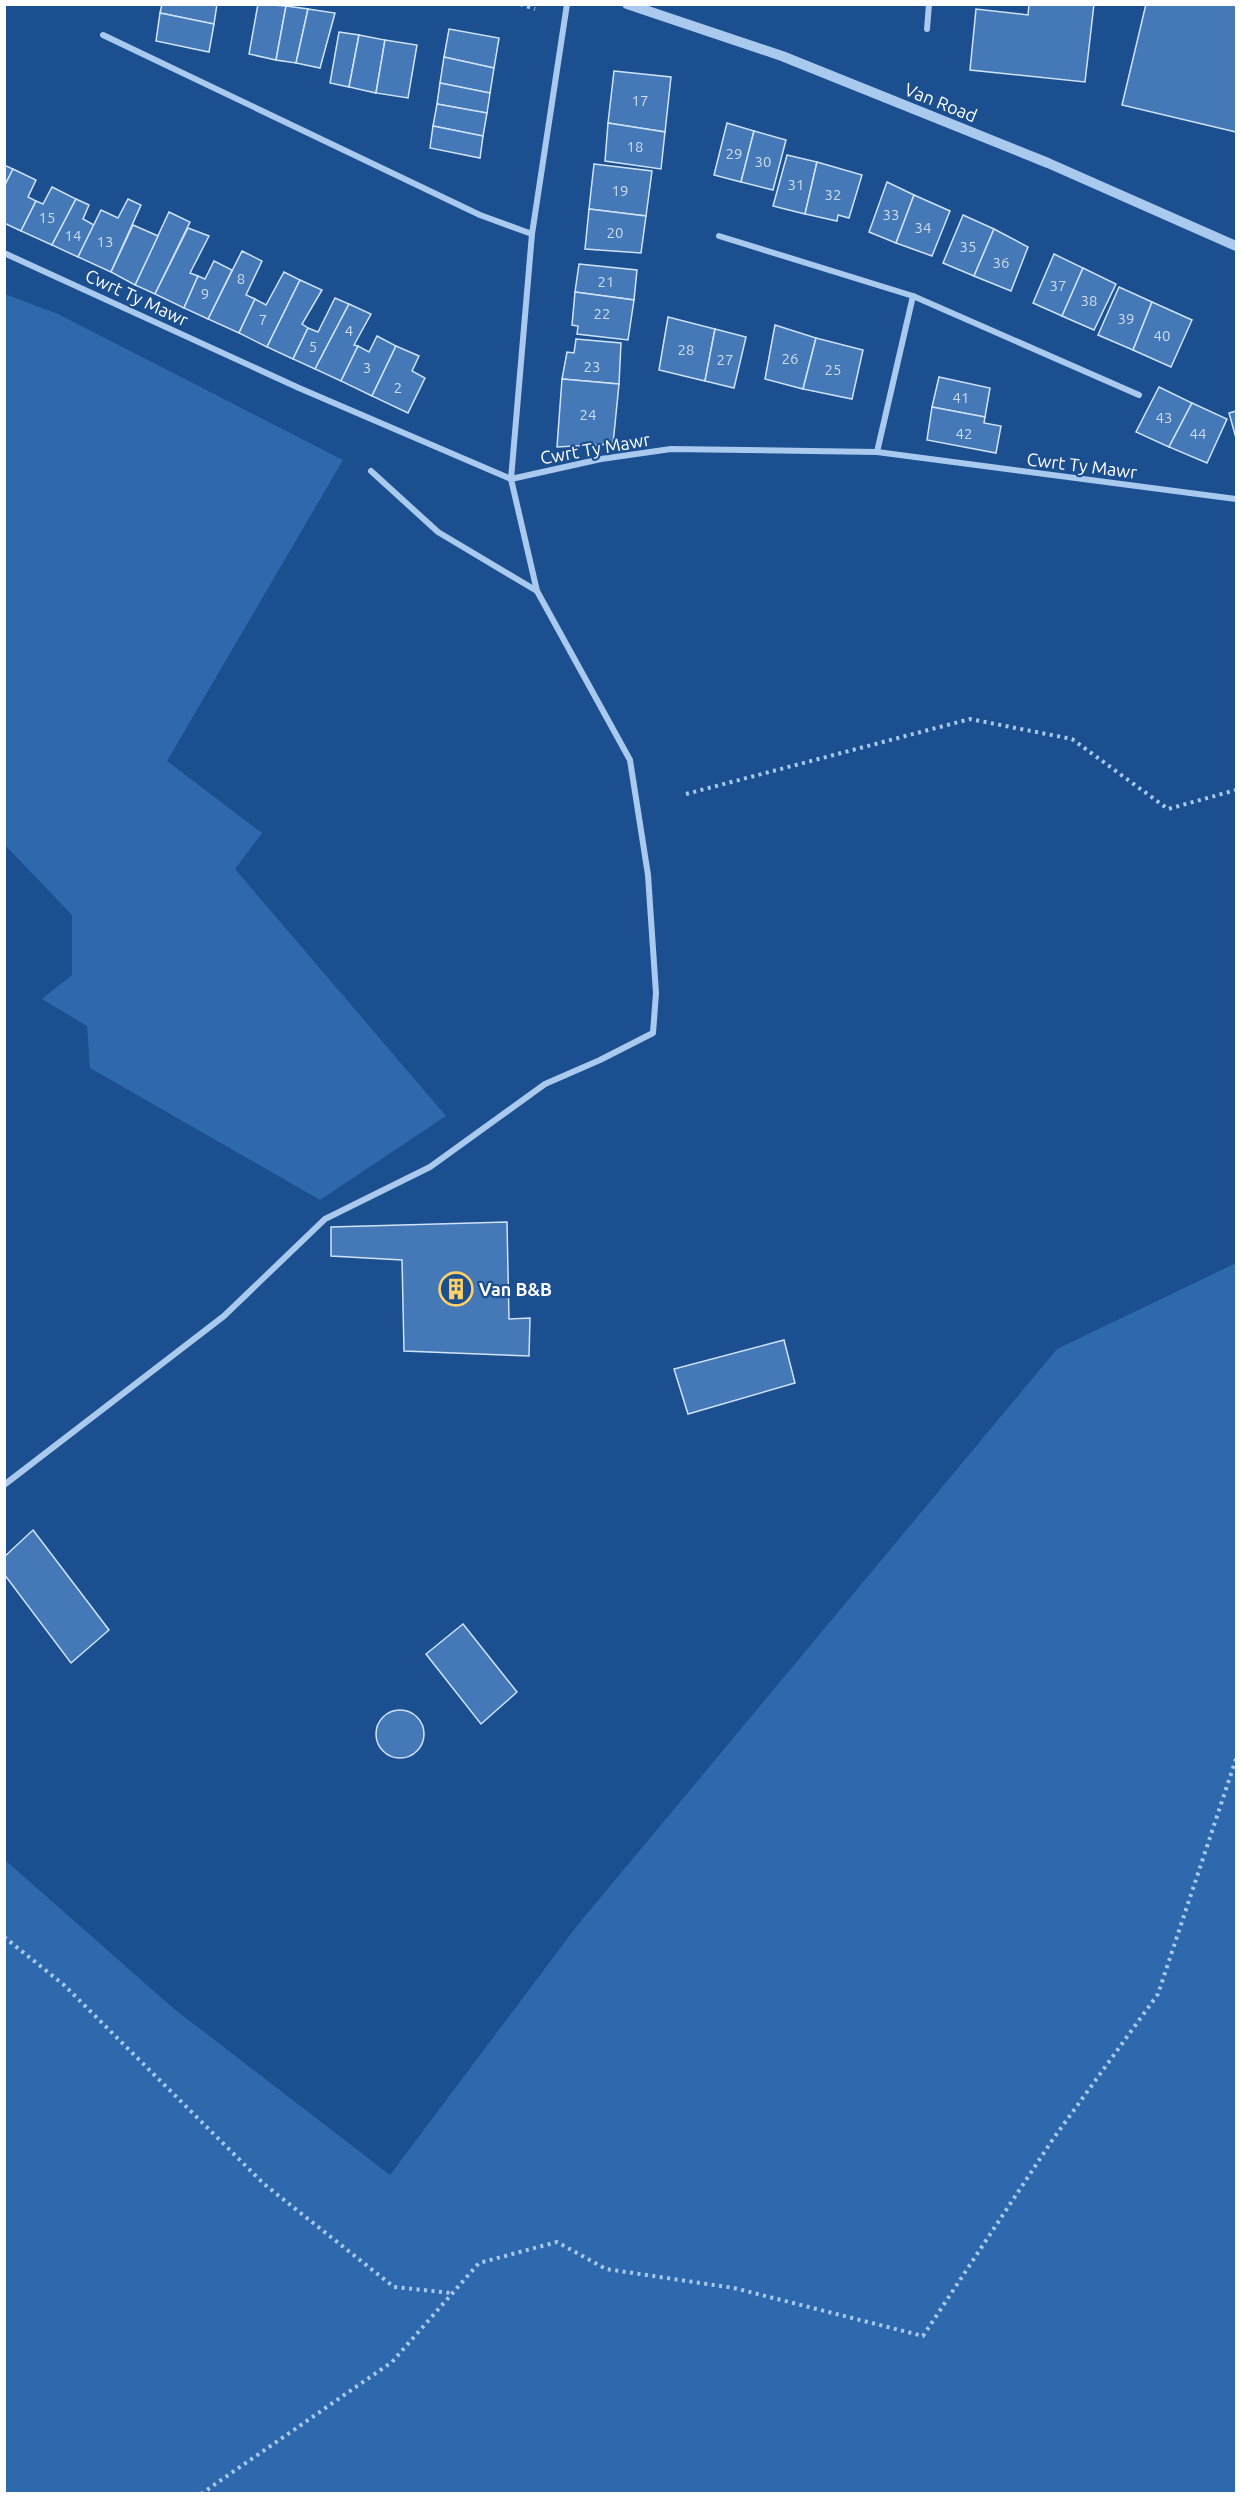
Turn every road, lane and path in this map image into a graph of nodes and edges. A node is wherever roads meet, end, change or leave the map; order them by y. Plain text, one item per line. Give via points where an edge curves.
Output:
1 (520, 4) edge
2 (567, 4) edge
3 (929, 4) edge
4 (629, 5) edge
5 (535, 9) dead end
6 (927, 28) dead end
7 (103, 35) dead end
8 (532, 234) junction
9 (719, 236) dead end
10 (1236, 246) edge
11 (4, 253) edge
12 (914, 296) junction
13 (1139, 395) dead end
14 (877, 452) junction
15 (371, 471) dead end
16 (511, 479) junction
17 (1236, 499) edge
18 (537, 591) junction
19 (1236, 790) edge
20 (686, 794) dead end
21 (4, 1485) edge
22 (1236, 1759) edge
23 (4, 1937) edge
24 (453, 2293) junction
25 (201, 2493) edge

1 - 5 path
2 - 8 street
3 - 6 street
4 - 10 street, Van Road via 792,60 1048,163
7 - 8 street via 480,215
8 - 16 street
9 - 12 street
11 - 16 street, Cwrt Ty Mawr via 299,388
12 - 13 street
12 - 14 street
14 - 16 street, Cwrt Ty Mawr via 671,449 601,459
14 - 17 street, Cwrt Ty Mawr
15 - 18 street via 438,532
16 - 18 street
18 - 21 street via 630,760 648,875 656,993 653,1033 545,1084 430,1167 324,1219 224,1316
19 - 20 path via 1168,809 1072,739 970,719
22 - 24 path via 1158,1994 1053,2139 923,2336 734,2288 606,2270 557,2242 479,2263
23 - 24 path via 64,1985 264,2184 394,2286
24 - 25 path via 392,2362

